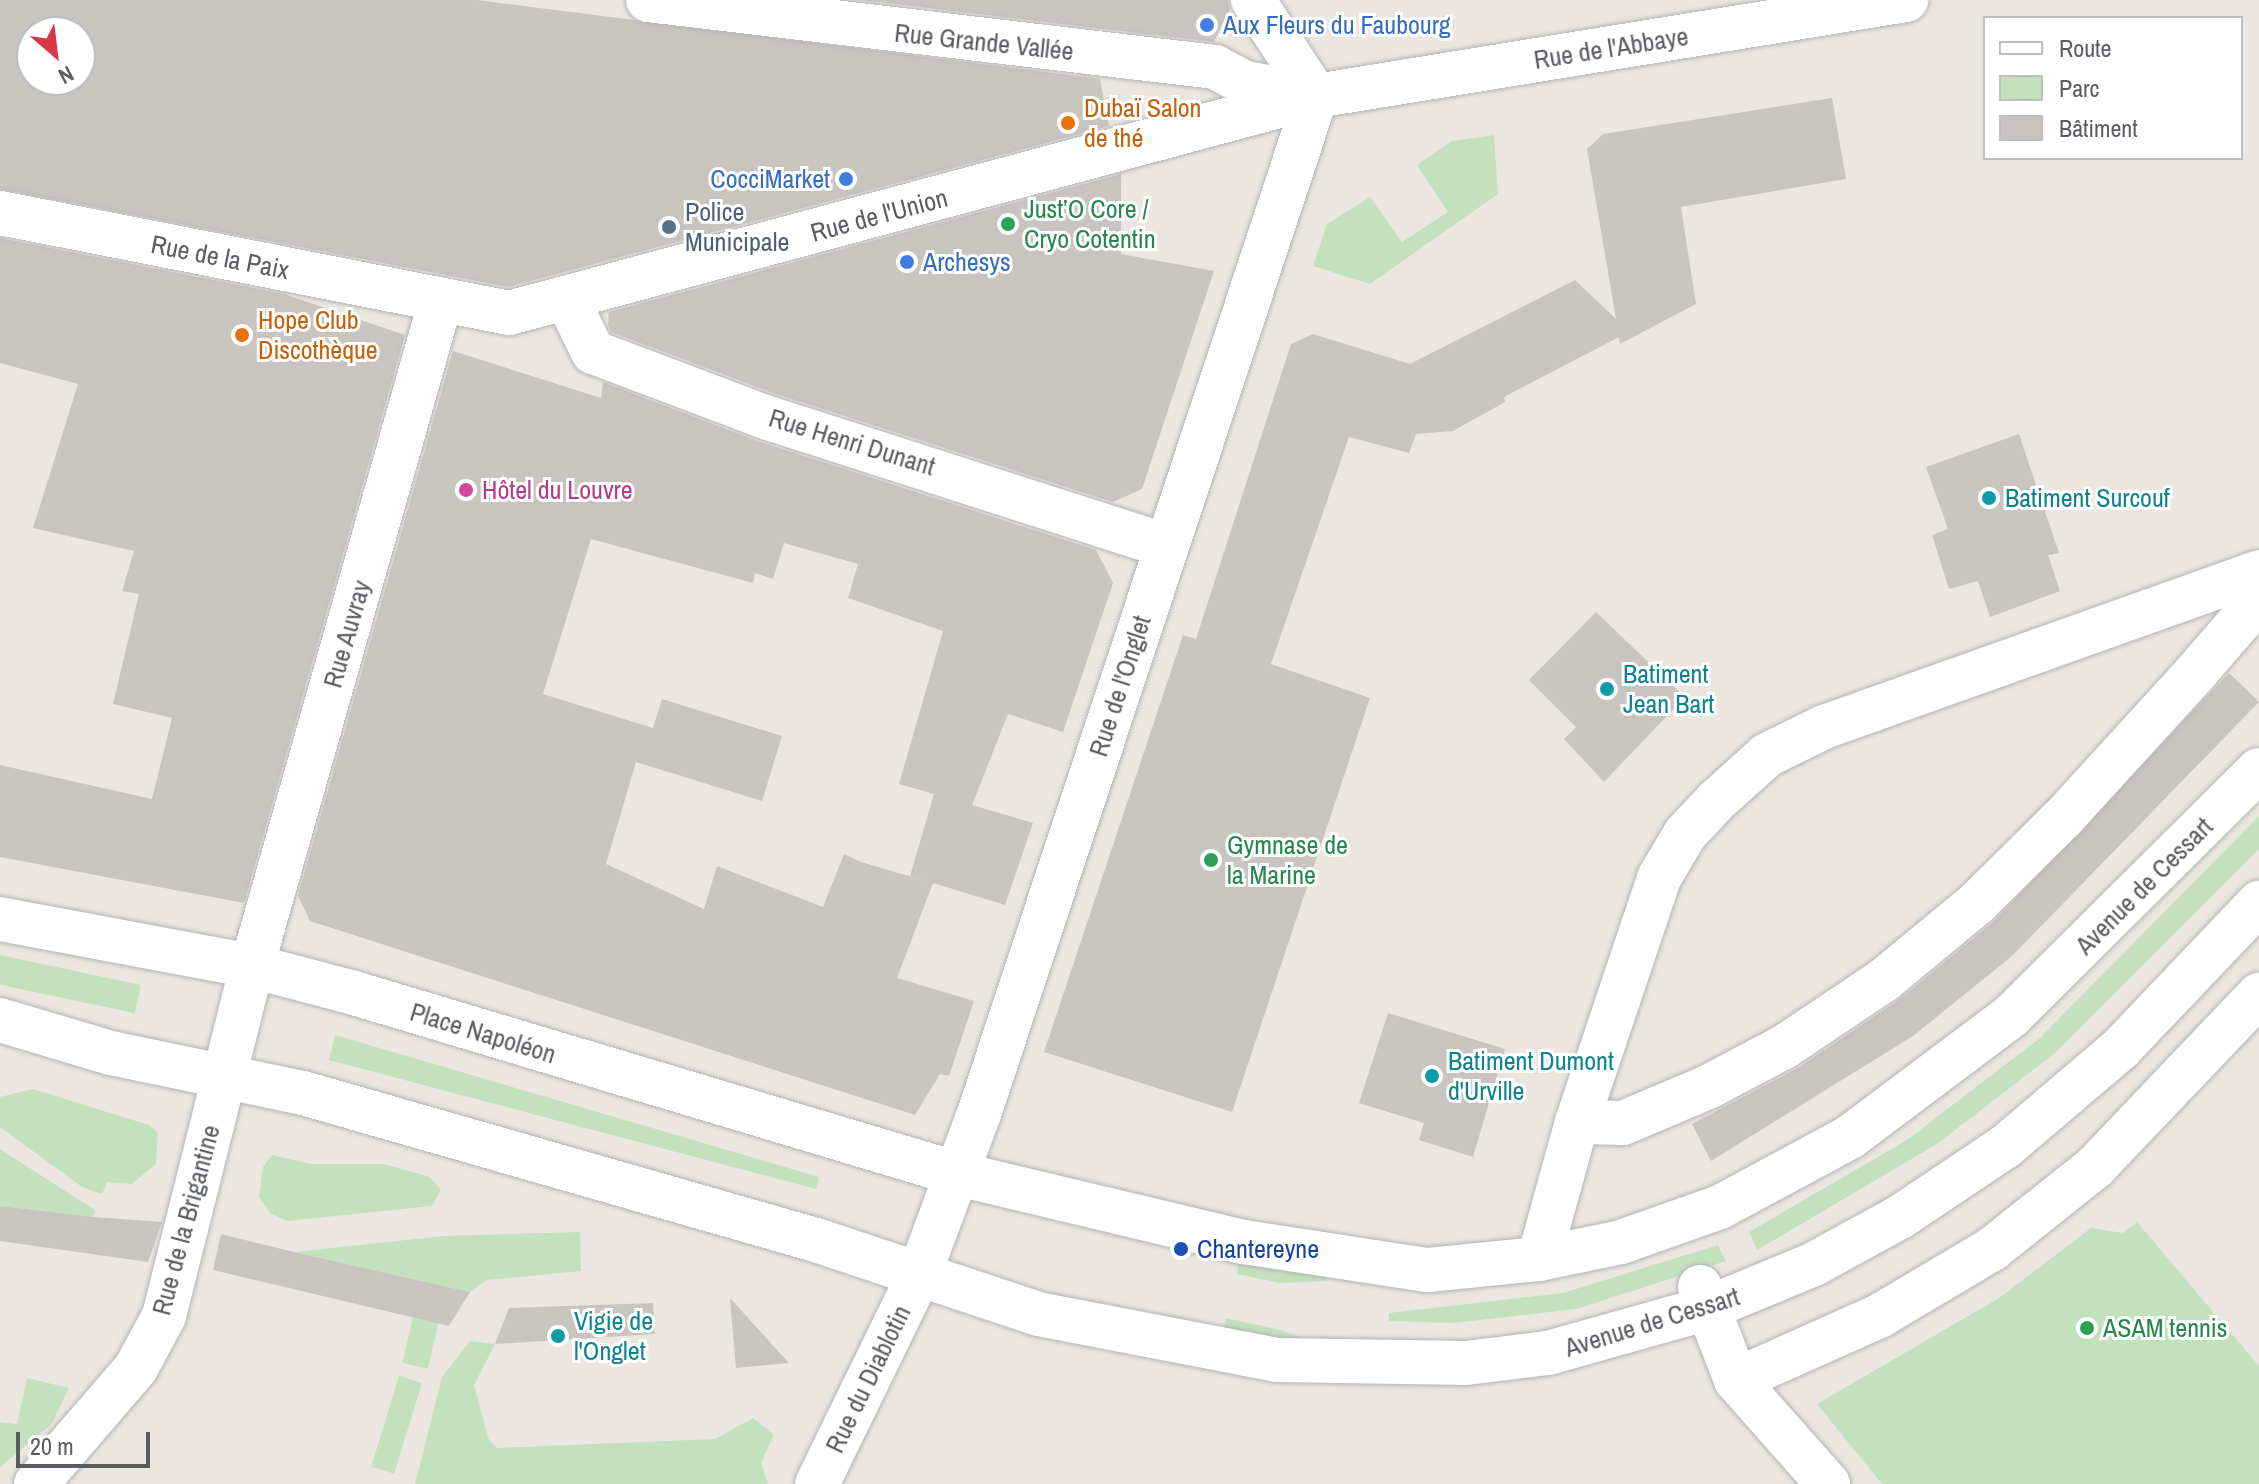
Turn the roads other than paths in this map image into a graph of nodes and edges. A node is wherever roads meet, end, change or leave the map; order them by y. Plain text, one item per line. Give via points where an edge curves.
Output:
1 (648, 0) edge
2 (1253, 0) edge
3 (1906, 0) edge
4 (1316, 96) junction
5 (0, 213) edge
6 (441, 300) junction
7 (568, 301) junction
8 (1167, 546) junction
9 (2254, 574) edge
10 (2259, 770) edge
11 (2259, 903) edge
12 (0, 919) edge
13 (252, 966) junction
14 (2259, 995) edge
15 (0, 1020) edge
16 (223, 1077) junction
17 (1577, 1122) junction
18 (958, 1174) junction
19 (1539, 1259) junction
20 (919, 1275) junction
21 (1704, 1298) junction
22 (1736, 1380) junction
23 (56, 1478) edge
24 (817, 1484) edge
25 (1828, 1484) edge

1 - 4 street, Rue Grande Vallée via 1215,67 1245,83
2 - 4 street
3 - 4 street, Rue de l'Abbaye
4 - 7 street, Rue de l'Union
4 - 8 street, Rue de l'Onglet
5 - 6 street, Rue de la Paix
6 - 7 street, Rue de l'Union via 509,313
6 - 13 street, Rue Auvray
7 - 8 street, Rue Henri Dunant via 593,352 765,417
8 - 18 street, Rue de l'Onglet
9 - 17 street via 2250,610 2155,718 1977,903 1884,980 1784,1047 1710,1086 1623,1123
9 - 17 street via 1969,673 1767,755 1685,834 1661,875
10 - 19 street, Avenue de Cessart via 2011,1016 1850,1137 1720,1207 1621,1242
11 - 21 street, Avenue de Cessart via 2120,1049 2006,1146 1888,1224
12 - 13 street, Place Napoléon
13 - 16 street, Rue de la Brigantine
13 - 18 street, Place Napoléon
14 - 22 street via 2095,1167 2004,1240 1881,1315
15 - 16 street via 111,1053
16 - 20 street via 319,1098
16 - 23 street, Rue de la Brigantine via 164,1316 136,1368
17 - 19 street
18 - 19 street, Avenue de Cessart via 1341,1261 1428,1270
18 - 20 street, Rue de l'Onglet
20 - 21 street, Avenue de Cessart via 1038,1314 1188,1345 1277,1360 1369,1366 1548,1353
20 - 24 street, Rue du Diablotin
21 - 22 street
22 - 25 street

